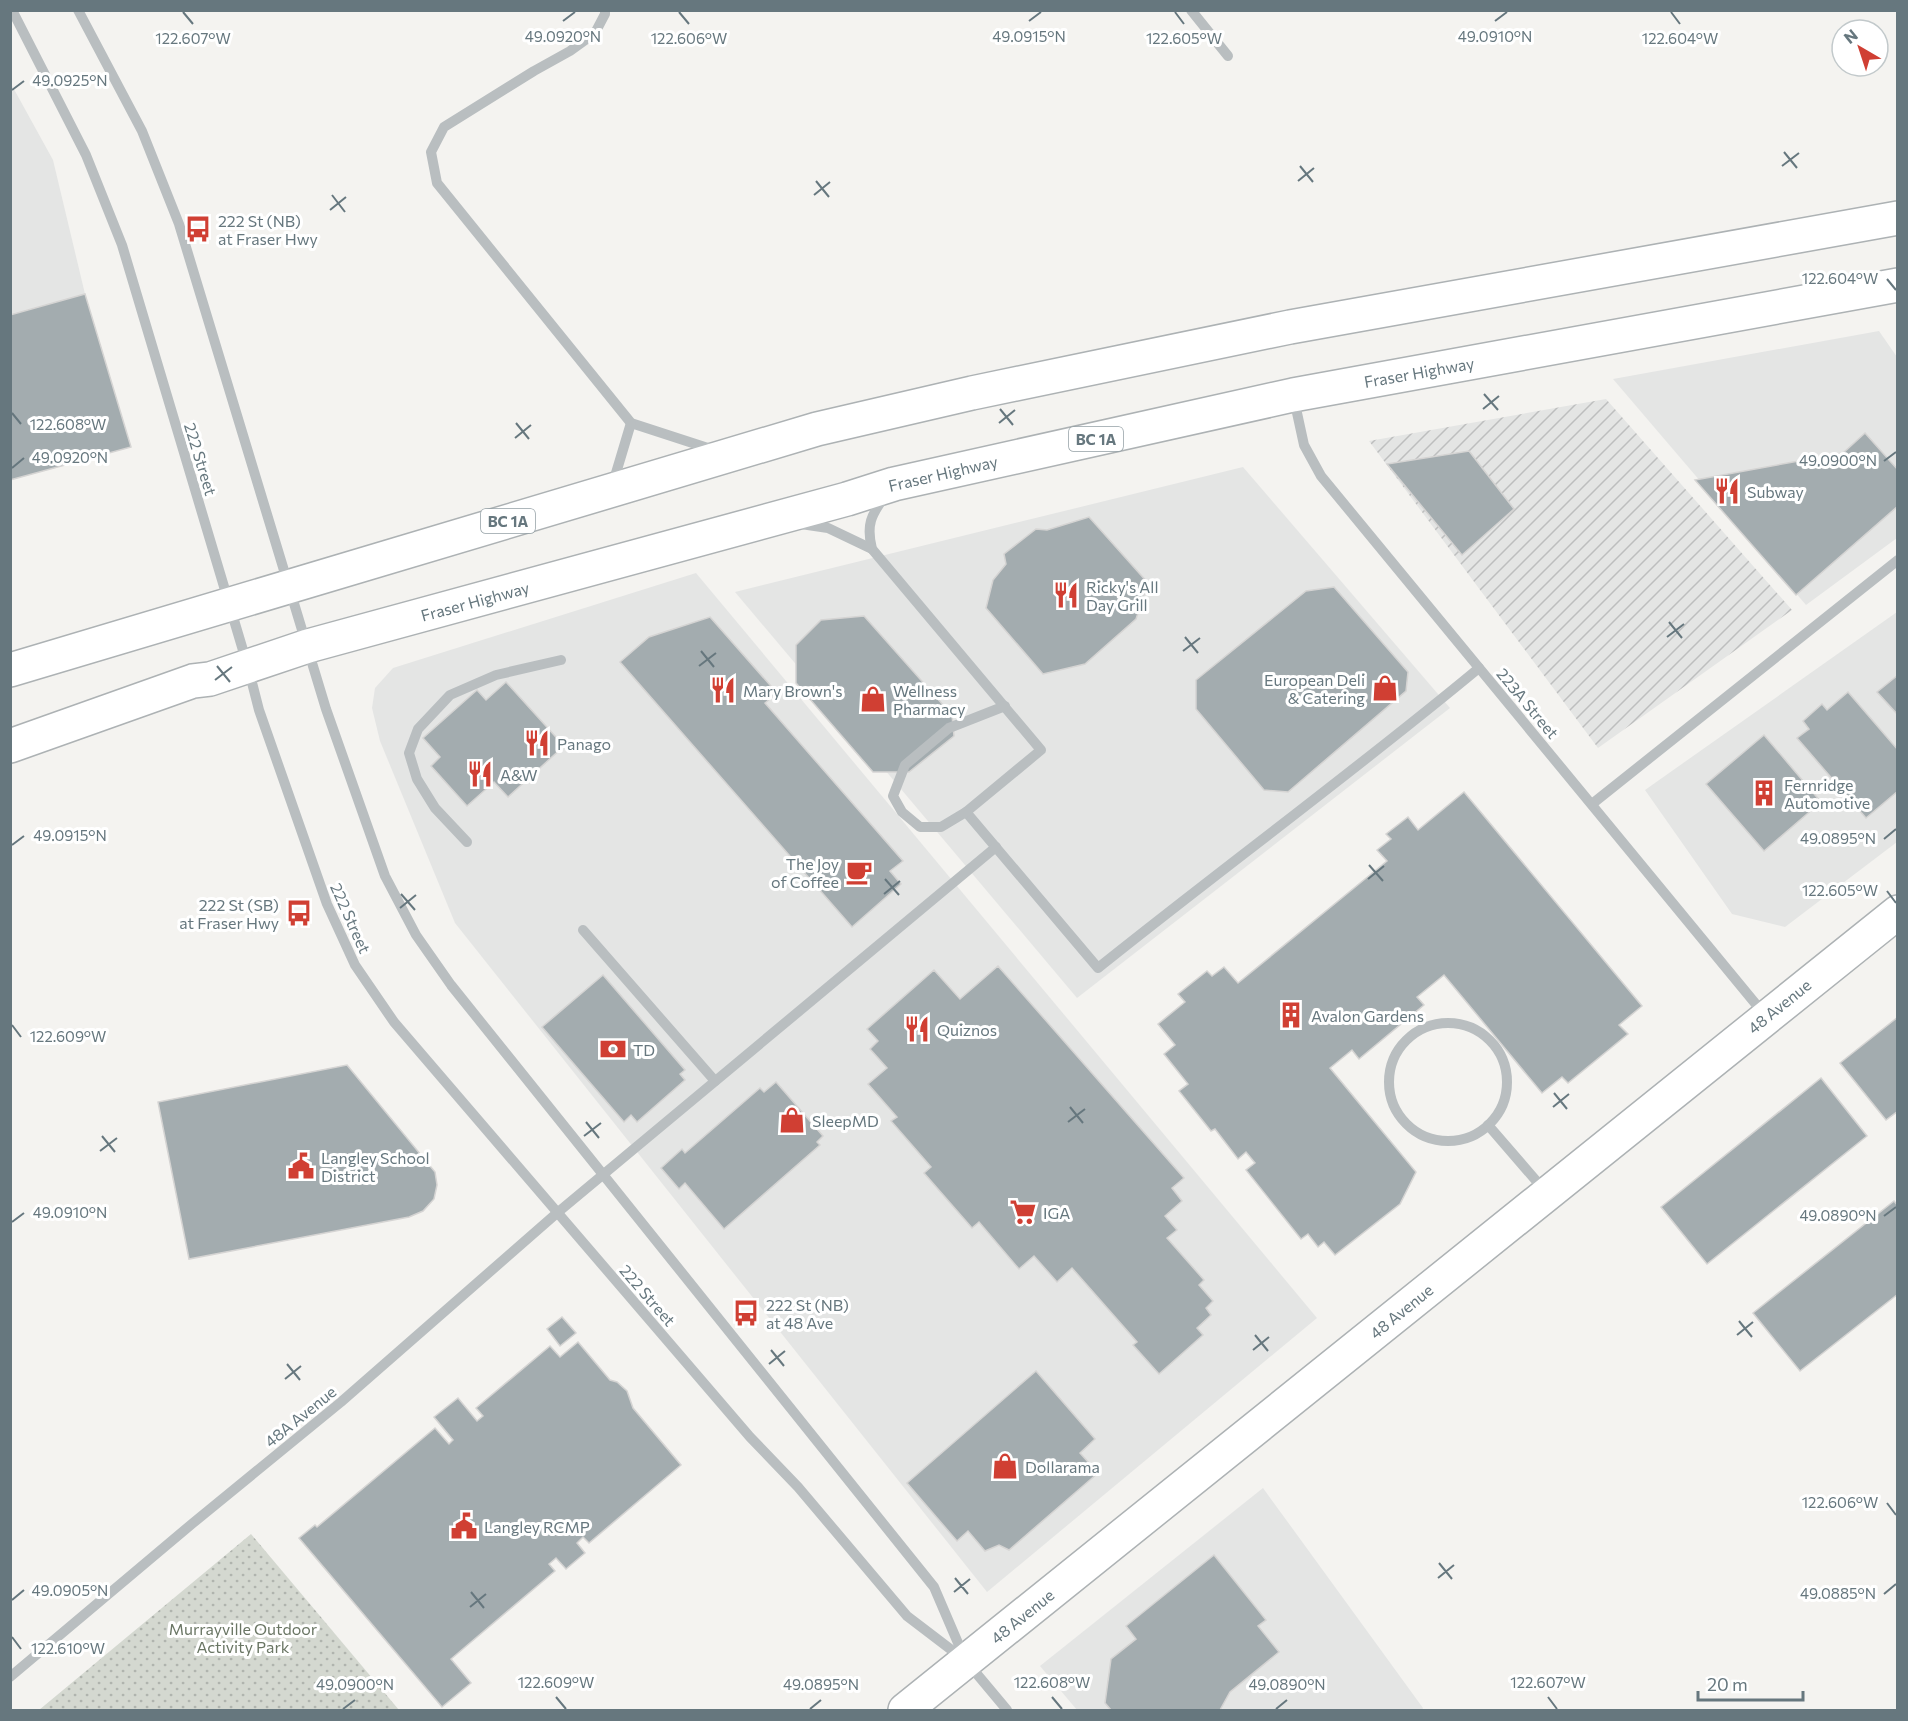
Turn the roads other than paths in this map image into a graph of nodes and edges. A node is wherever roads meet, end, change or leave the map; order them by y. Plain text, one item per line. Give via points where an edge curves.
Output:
1 (12, 10) edge
2 (78, 10) edge
3 (605, 10) edge
4 (1191, 10) edge
5 (1228, 56) dead end
6 (1898, 218) edge
7 (1898, 285) edge
8 (1293, 395) junction
9 (631, 423) junction
10 (728, 455) junction
11 (894, 484) junction
12 (612, 489) junction
13 (774, 519) junction
14 (872, 549) junction
15 (1898, 560) edge
16 (289, 587) junction
17 (229, 605) junction
18 (308, 646) junction
19 (561, 660) dead end
20 (248, 667) junction
21 (1479, 668) junction
22 (10, 670) edge
23 (1005, 706) junction
24 (10, 746) edge
25 (1592, 804) junction
26 (966, 812) junction
27 (467, 842) dead end
28 (996, 847) junction
29 (1898, 912) edge
30 (583, 930) dead end
31 (1767, 1016) junction
32 (715, 1081) junction
33 (1488, 1125) junction
34 (604, 1174) junction
35 (1547, 1193) junction
36 (557, 1213) junction
37 (966, 1661) junction
38 (10, 1677) edge
39 (904, 1710) edge
40 (1007, 1710) edge

1 - 17 street, 222 Street via 86,155 122,245
2 - 16 street, 222 Street via 142,131 179,225
3 - 9 street via 595,33 444,127 431,152 438,183
4 - 5 street
6 - 10 main road, BC 1A via 1290,327 962,395 817,429
7 - 8 main road, Fraser Highway / BC 1A
8 - 11 main road, Fraser Highway / BC 1A
8 - 21 street, 223A Street via 1304,445 1321,476
9 - 10 street
9 - 12 street
10 - 12 main road, BC 1A
11 - 13 main road, Fraser Highway / BC 1A
11 - 14 street via 869,524
12 - 16 main road, BC 1A
13 - 14 street via 828,528
13 - 18 main road, Fraser Highway / BC 1A
14 - 23 street
15 - 25 street
16 - 17 main road, BC 1A
16 - 18 street, 222 Street
17 - 20 street, 222 Street
17 - 22 main road, BC 1A
18 - 20 main road, Fraser Highway / BC 1A
18 - 34 street, 222 Street via 385,876 416,935 451,985
19 - 27 street via 496,675 450,695 418,729 409,753 417,779 435,808
20 - 24 main road, Fraser Highway / BC 1A via 194,681
20 - 36 street, 222 Street via 259,710 327,903 356,965 394,1022
21 - 25 street, 223A Street
21 - 28 street via 1098,968
23 - 26 street via 1041,750
23 - 26 street via 949,728 905,765 893,796 902,812 920,827 941,827
25 - 31 street, 223A Street
26 - 28 street
28 - 32 street, 48A Avenue
29 - 31 main road, 48 Avenue
30 - 32 street
31 - 35 main road, 48 Avenue
32 - 34 street, 48A Avenue
33 - 33 street via 1473,1136 1455,1141 1419,1134 1405,1123 1394,1107 1389,1089 1390,1069 1398,1050 1412,1035 1430,1026 1450,1023 1487,1038 1500,1054 1506,1073 1506,1094 1500,1111
33 - 35 street
34 - 36 street, 48A Avenue
34 - 37 street, 222 Street via 934,1587
35 - 37 main road, 48 Avenue
36 - 37 street, 222 Street via 907,1617
36 - 38 street, 48A Avenue via 341,1402
37 - 39 main road, 48 Avenue
37 - 40 street, 222 Street

